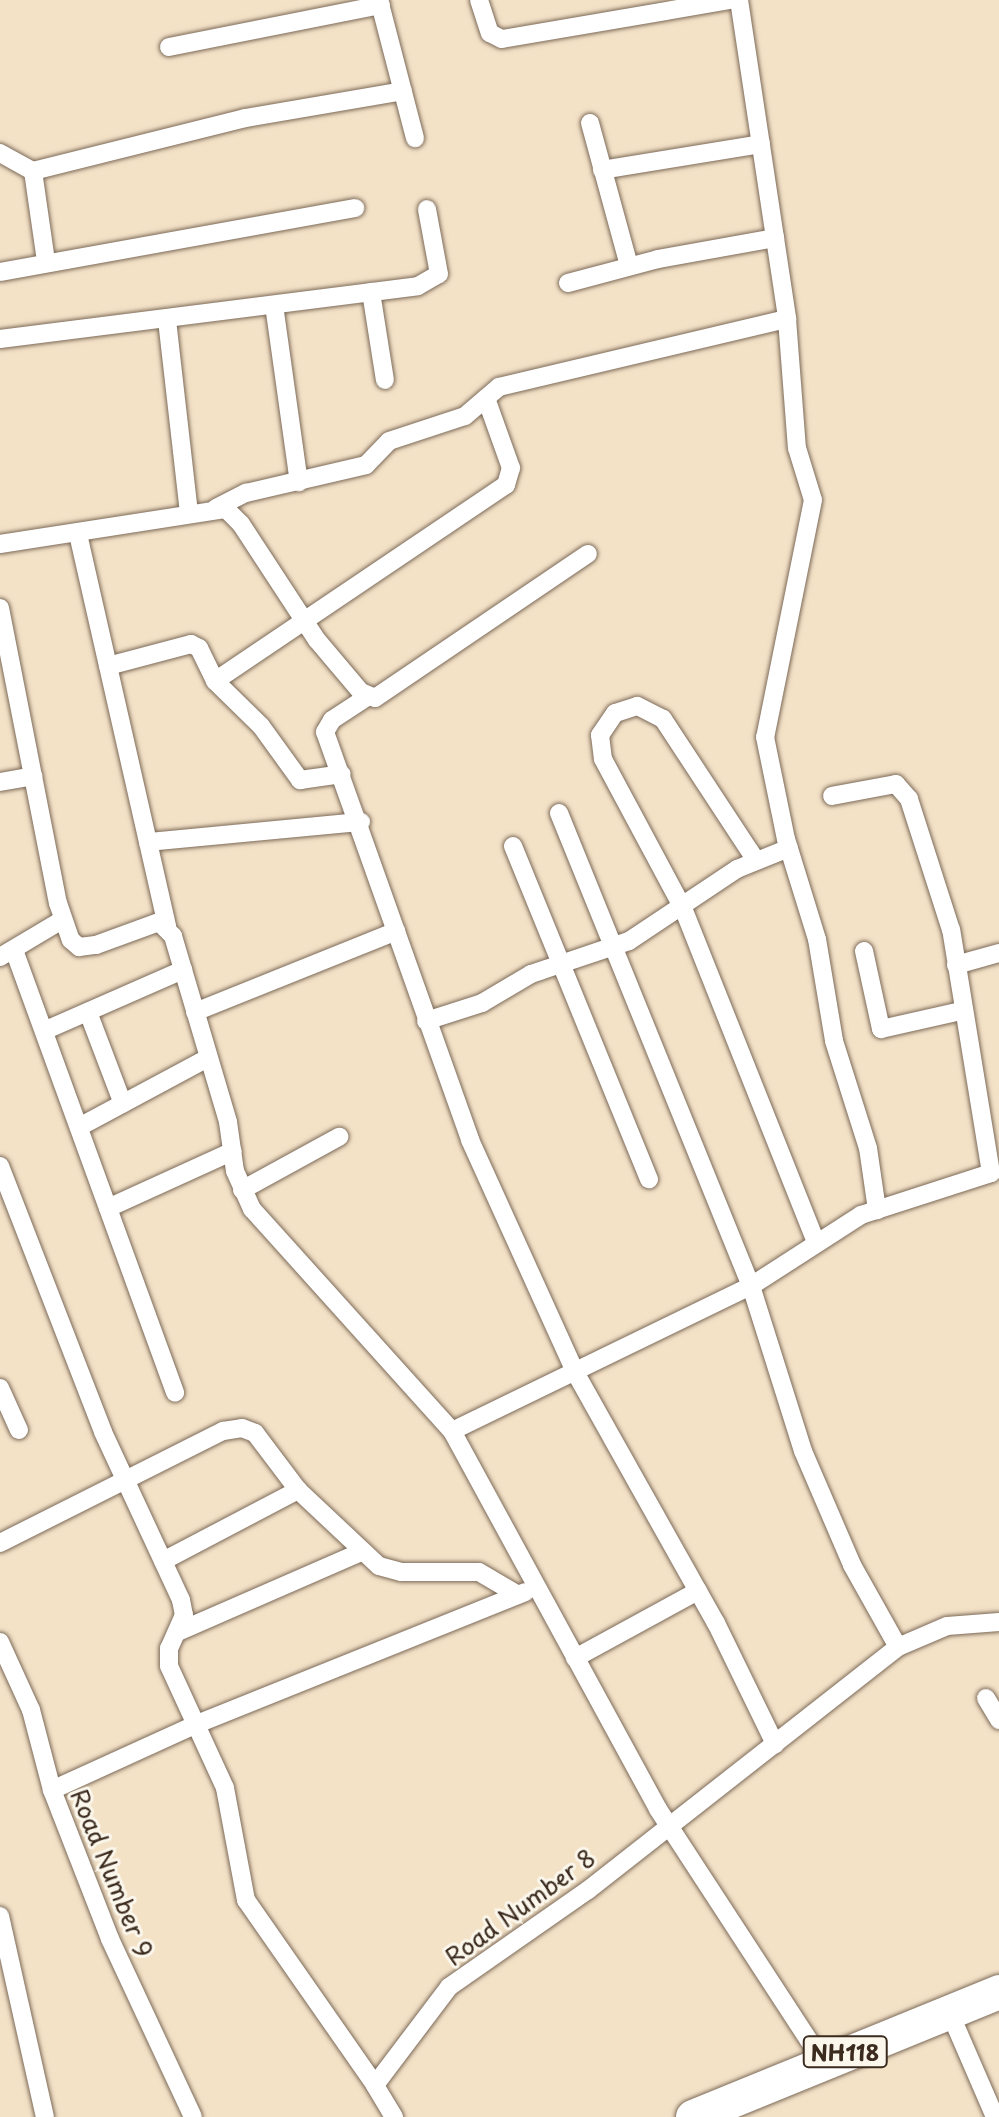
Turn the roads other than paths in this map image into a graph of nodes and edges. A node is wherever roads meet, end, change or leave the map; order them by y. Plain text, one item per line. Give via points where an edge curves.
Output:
1 (479, 0) edge
2 (729, 0) edge
3 (739, 0) edge
4 (380, 3) edge
5 (169, 47) dead end
6 (403, 91) junction
7 (590, 123) dead end
8 (415, 138) dead end
9 (761, 144) junction
10 (0, 153) edge
11 (602, 170) junction
12 (33, 171) junction
13 (355, 208) dead end
14 (427, 209) dead end
15 (775, 238) junction
16 (46, 261) junction
17 (629, 266) junction
18 (0, 272) edge
19 (568, 283) dead end
20 (371, 292) junction
21 (274, 305) junction
22 (787, 319) junction
23 (167, 320) junction
24 (0, 339) edge
25 (385, 380) dead end
26 (486, 398) junction
27 (299, 482) junction
28 (216, 508) junction
29 (189, 513) junction
30 (78, 534) junction
31 (0, 544) edge
32 (588, 554) dead end
33 (0, 608) edge
34 (307, 623) junction
35 (108, 666) junction
36 (215, 681) junction
37 (367, 697) junction
38 (342, 774) junction
39 (33, 776) junction
40 (0, 782) edge
41 (832, 796) dead end
42 (559, 813) dead end
43 (361, 822) junction
44 (148, 842) junction
45 (513, 846) dead end
46 (789, 848) junction
47 (755, 859) junction
48 (683, 908) junction
49 (62, 920) junction
50 (167, 927) junction
51 (396, 931) junction
52 (616, 946) junction
53 (864, 951) dead end
54 (999, 953) edge
55 (7, 954) edge
56 (563, 963) junction
57 (956, 965) junction
58 (183, 970) junction
59 (961, 1011) junction
60 (88, 1012) junction
61 (195, 1012) junction
62 (426, 1021) junction
63 (46, 1030) junction
64 (206, 1059) junction
65 (123, 1104) junction
66 (81, 1126) junction
67 (339, 1137) dead end
68 (233, 1151) junction
69 (0, 1166) edge
70 (649, 1179) dead end
71 (992, 1180) edge
72 (242, 1190) junction
73 (108, 1208) junction
74 (877, 1210) junction
75 (816, 1242) junction
76 (751, 1286) junction
77 (575, 1372) junction
78 (0, 1388) edge
79 (175, 1393) dead end
80 (19, 1430) dead end
81 (452, 1431) junction
82 (125, 1478) junction
83 (298, 1490) junction
84 (0, 1543) edge
85 (361, 1552) junction
86 (163, 1561) junction
87 (537, 1587) junction
88 (698, 1591) junction
89 (518, 1595) junction
90 (999, 1622) edge
91 (180, 1631) junction
92 (0, 1642) edge
93 (898, 1647) junction
94 (575, 1658) junction
95 (8, 1679) edge
96 (986, 1698) dead end
97 (999, 1720) edge
98 (197, 1724) junction
99 (775, 1744) junction
100 (52, 1790) junction
101 (668, 1825) junction
102 (0, 1916) edge
103 (999, 1992) edge
104 (999, 2009) edge
105 (956, 2027) junction
106 (822, 2061) junction
107 (375, 2085) junction
108 (719, 2114) edge
109 (45, 2117) edge
110 (193, 2117) edge
111 (394, 2117) edge
112 (995, 2117) edge

1 - 2 street via 490,33 502,39
3 - 9 street
4 - 5 street
4 - 6 street
6 - 8 street
6 - 12 street via 245,118
7 - 11 street
9 - 11 street
9 - 15 street
10 - 12 street
11 - 17 street
12 - 16 street
13 - 16 street
14 - 20 street via 439,274 418,286
15 - 17 street
15 - 22 street
16 - 18 street
17 - 19 street
20 - 21 street
20 - 25 street
21 - 23 street
21 - 27 street
22 - 26 street via 499,387
22 - 46 street via 797,448 813,500 765,737
23 - 24 street
23 - 29 street
26 - 27 street via 465,416 389,441 366,465
26 - 34 street via 511,468 506,485
27 - 28 street via 246,493
28 - 29 street
28 - 34 street via 234,515
29 - 30 street
30 - 31 street
30 - 35 street
32 - 37 street via 385,694
33 - 39 street
34 - 36 street
34 - 37 street
35 - 36 street via 191,644 199,648
35 - 44 street
36 - 38 street via 261,726 300,780
37 - 38 street via 327,725
38 - 43 street
39 - 40 street
39 - 49 street
41 - 57 street via 885,784 903,789 948,914
42 - 52 street
43 - 44 street
43 - 51 street
44 - 50 street
45 - 56 street
46 - 47 street
46 - 74 street via 817,939 843,1075 868,1148
47 - 48 street
47 - 48 street via 663,719 637,706 615,713 600,735 603,759
48 - 52 street
48 - 75 street
49 - 50 street via 79,947 147,923
49 - 55 street
50 - 58 street
51 - 61 street
51 - 62 street
52 - 56 street
52 - 76 street
53 - 59 street via 881,1029
54 - 57 street
55 - 63 street
56 - 62 street via 514,982 482,1003
56 - 70 street
57 - 59 street
58 - 60 street
58 - 61 street
59 - 71 street via 992,1157
60 - 63 street
60 - 65 street
61 - 64 street
62 - 77 street via 520,1259
63 - 66 street
64 - 65 street
64 - 68 street
65 - 66 street
66 - 73 street
67 - 72 street
68 - 72 street
68 - 73 street
69 - 82 street via 37,1270
71 - 74 street
72 - 81 street via 266,1226
73 - 79 street
74 - 75 street
75 - 76 street
76 - 77 street
76 - 93 street via 803,1451 852,1565
77 - 81 street
77 - 88 street
78 - 80 street
81 - 87 street
82 - 83 street via 223,1431 242,1428 259,1438
82 - 84 street
82 - 86 street
83 - 85 street
83 - 86 street
85 - 89 street via 379,1566 401,1572 479,1572
85 - 91 street
86 - 91 street via 181,1600
87 - 89 street
87 - 94 street
88 - 94 street
88 - 99 street
89 - 98 street
90 - 93 street, Road Number 8 via 947,1626
91 - 98 street via 169,1648 169,1666
92 - 95 street, Road Number 9
93 - 99 street, Road Number 8
94 - 101 street
95 - 100 street, Road Number 9 via 31,1710
96 - 97 street
98 - 100 street
98 - 107 street via 225,1788 246,1900
99 - 101 street, Road Number 8
100 - 110 street, Road Number 9 via 110,1939
101 - 106 street
101 - 107 street, Road Number 8 via 588,1890 449,1987
102 - 109 street
103 - 106 highway, NH118
104 - 105 highway, NH118
105 - 108 highway, NH118
105 - 112 street
106 - 108 highway, NH118
107 - 111 street

